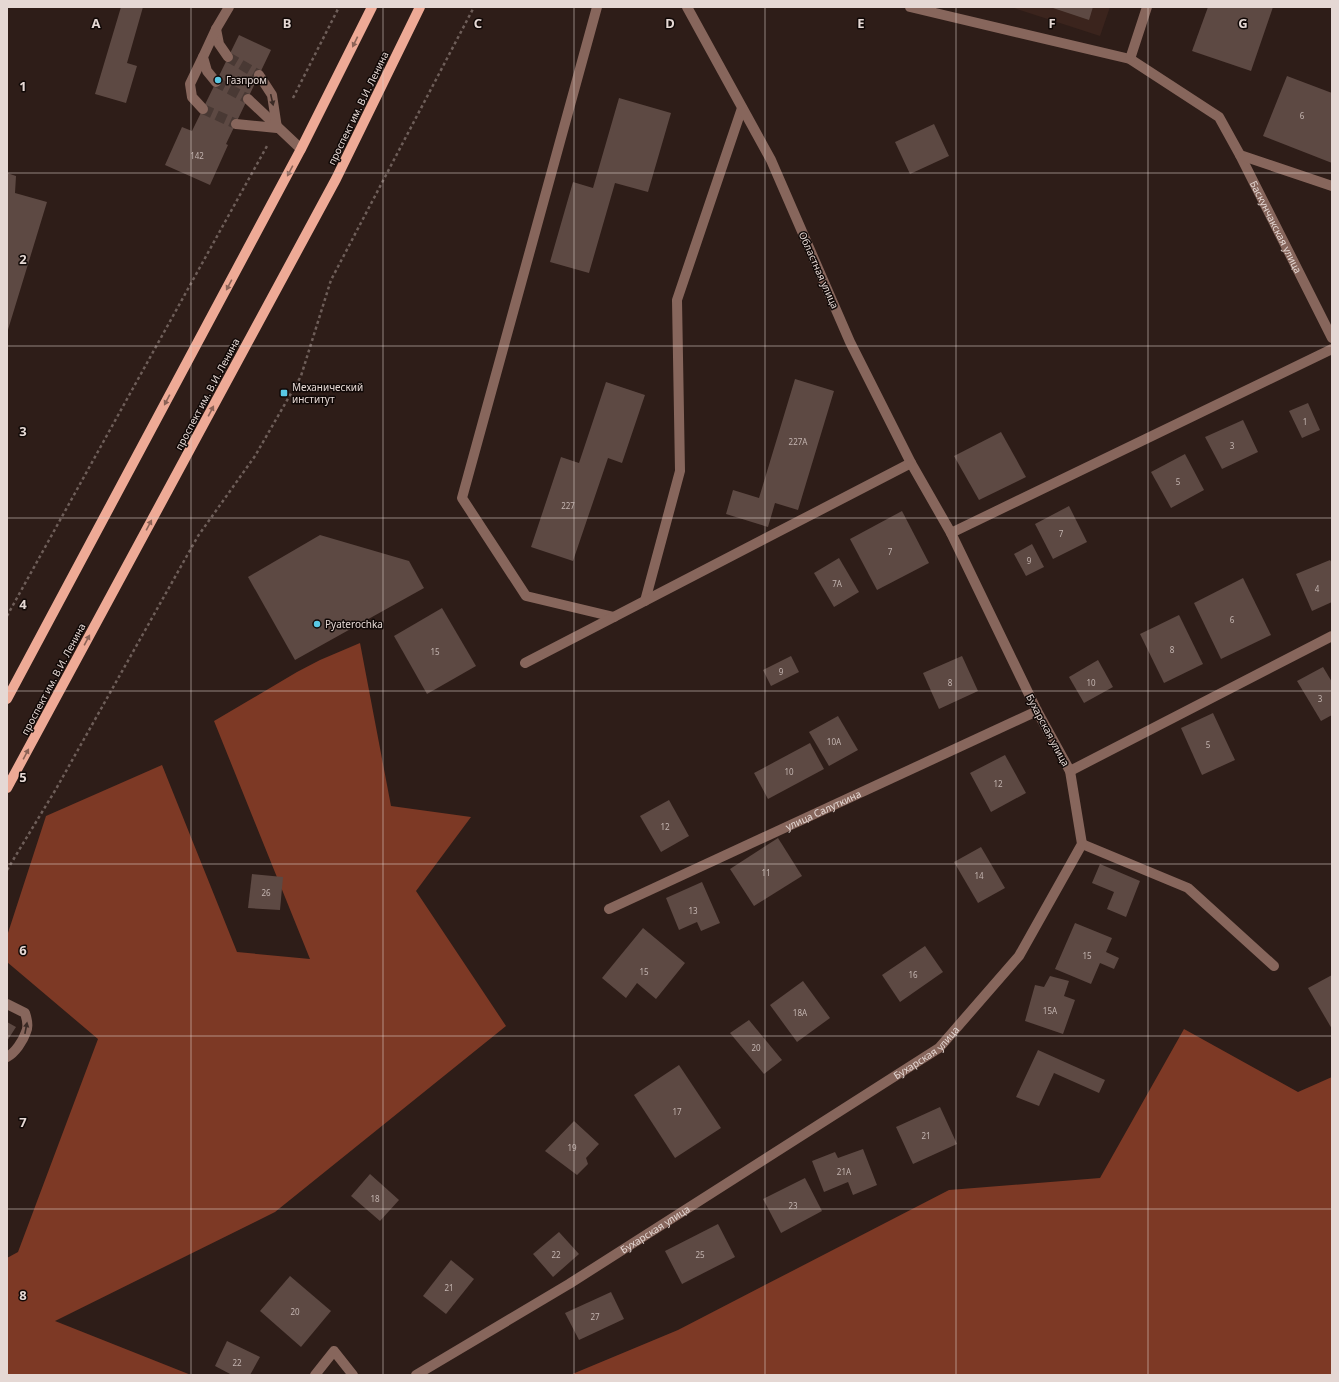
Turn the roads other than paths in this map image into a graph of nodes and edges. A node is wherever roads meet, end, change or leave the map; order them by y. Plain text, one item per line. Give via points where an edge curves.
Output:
1 (229, 7) edge
2 (372, 7) edge
3 (420, 7) edge
4 (598, 7) edge
5 (687, 7) edge
6 (910, 7) edge
7 (1147, 7) edge
8 (216, 29) junction
9 (203, 57) junction
10 (228, 57) tunnel mouth
11 (1130, 59) junction
12 (259, 75) tunnel mouth
13 (216, 82) tunnel mouth
14 (248, 99) tunnel mouth
15 (203, 108) tunnel mouth
16 (742, 108) junction
17 (236, 124) tunnel mouth
18 (277, 128) junction
19 (301, 150) junction
20 (1240, 155) junction
21 (1332, 186) edge
22 (1332, 338) edge
23 (1332, 350) edge
24 (911, 462) junction
25 (951, 533) junction
26 (645, 601) junction
27 (614, 617) junction
28 (1332, 636) edge
29 (526, 663) dead end
30 (7, 699) edge
31 (1037, 711) junction
32 (1070, 771) junction
33 (7, 788) edge
34 (1082, 844) junction
35 (609, 909) dead end
36 (1274, 966) dead end
37 (7, 1004) edge
38 (7, 1057) edge
39 (315, 1375) edge
40 (353, 1375) edge
41 (416, 1375) edge

1 - 8 street
2 -> 19 main road
33 -> 3 main road, проспект им. В.И. Ленина via 336,179
4 - 27 street via 462,498 526,596
5 - 16 street, Областная улица
6 - 11 street
7 - 11 street
8 - 9 street
8 - 10 street via 219,44
9 - 13 street via 207,71
9 - 15 street via 190,84 192,97
11 - 20 street, Баскунчакская улица via 1219,117
12 -> 18 street via 272,95
14 - 18 street
16 - 24 street, Областная улица via 771,160 850,342
16 - 26 street via 677,300 680,471
17 - 18 street
18 - 19 street
19 -> 30 main road
20 - 21 street
20 - 22 street, Баскунчакская улица
23 - 25 street
24 - 25 street, Областная улица
24 - 26 street
25 - 31 street, Бухарская улица
26 - 27 street
27 - 29 street
28 - 32 street
31 - 32 street, Бухарская улица
31 - 35 street, улица Салуткина
32 - 34 street, Бухарская улица
34 - 36 street via 1188,888
34 - 41 street, Бухарская улица via 1019,956 939,1048 569,1284
38 -> 37 street via 13,1054 27,1031 25,1013
39 - 40 street via 334,1351

